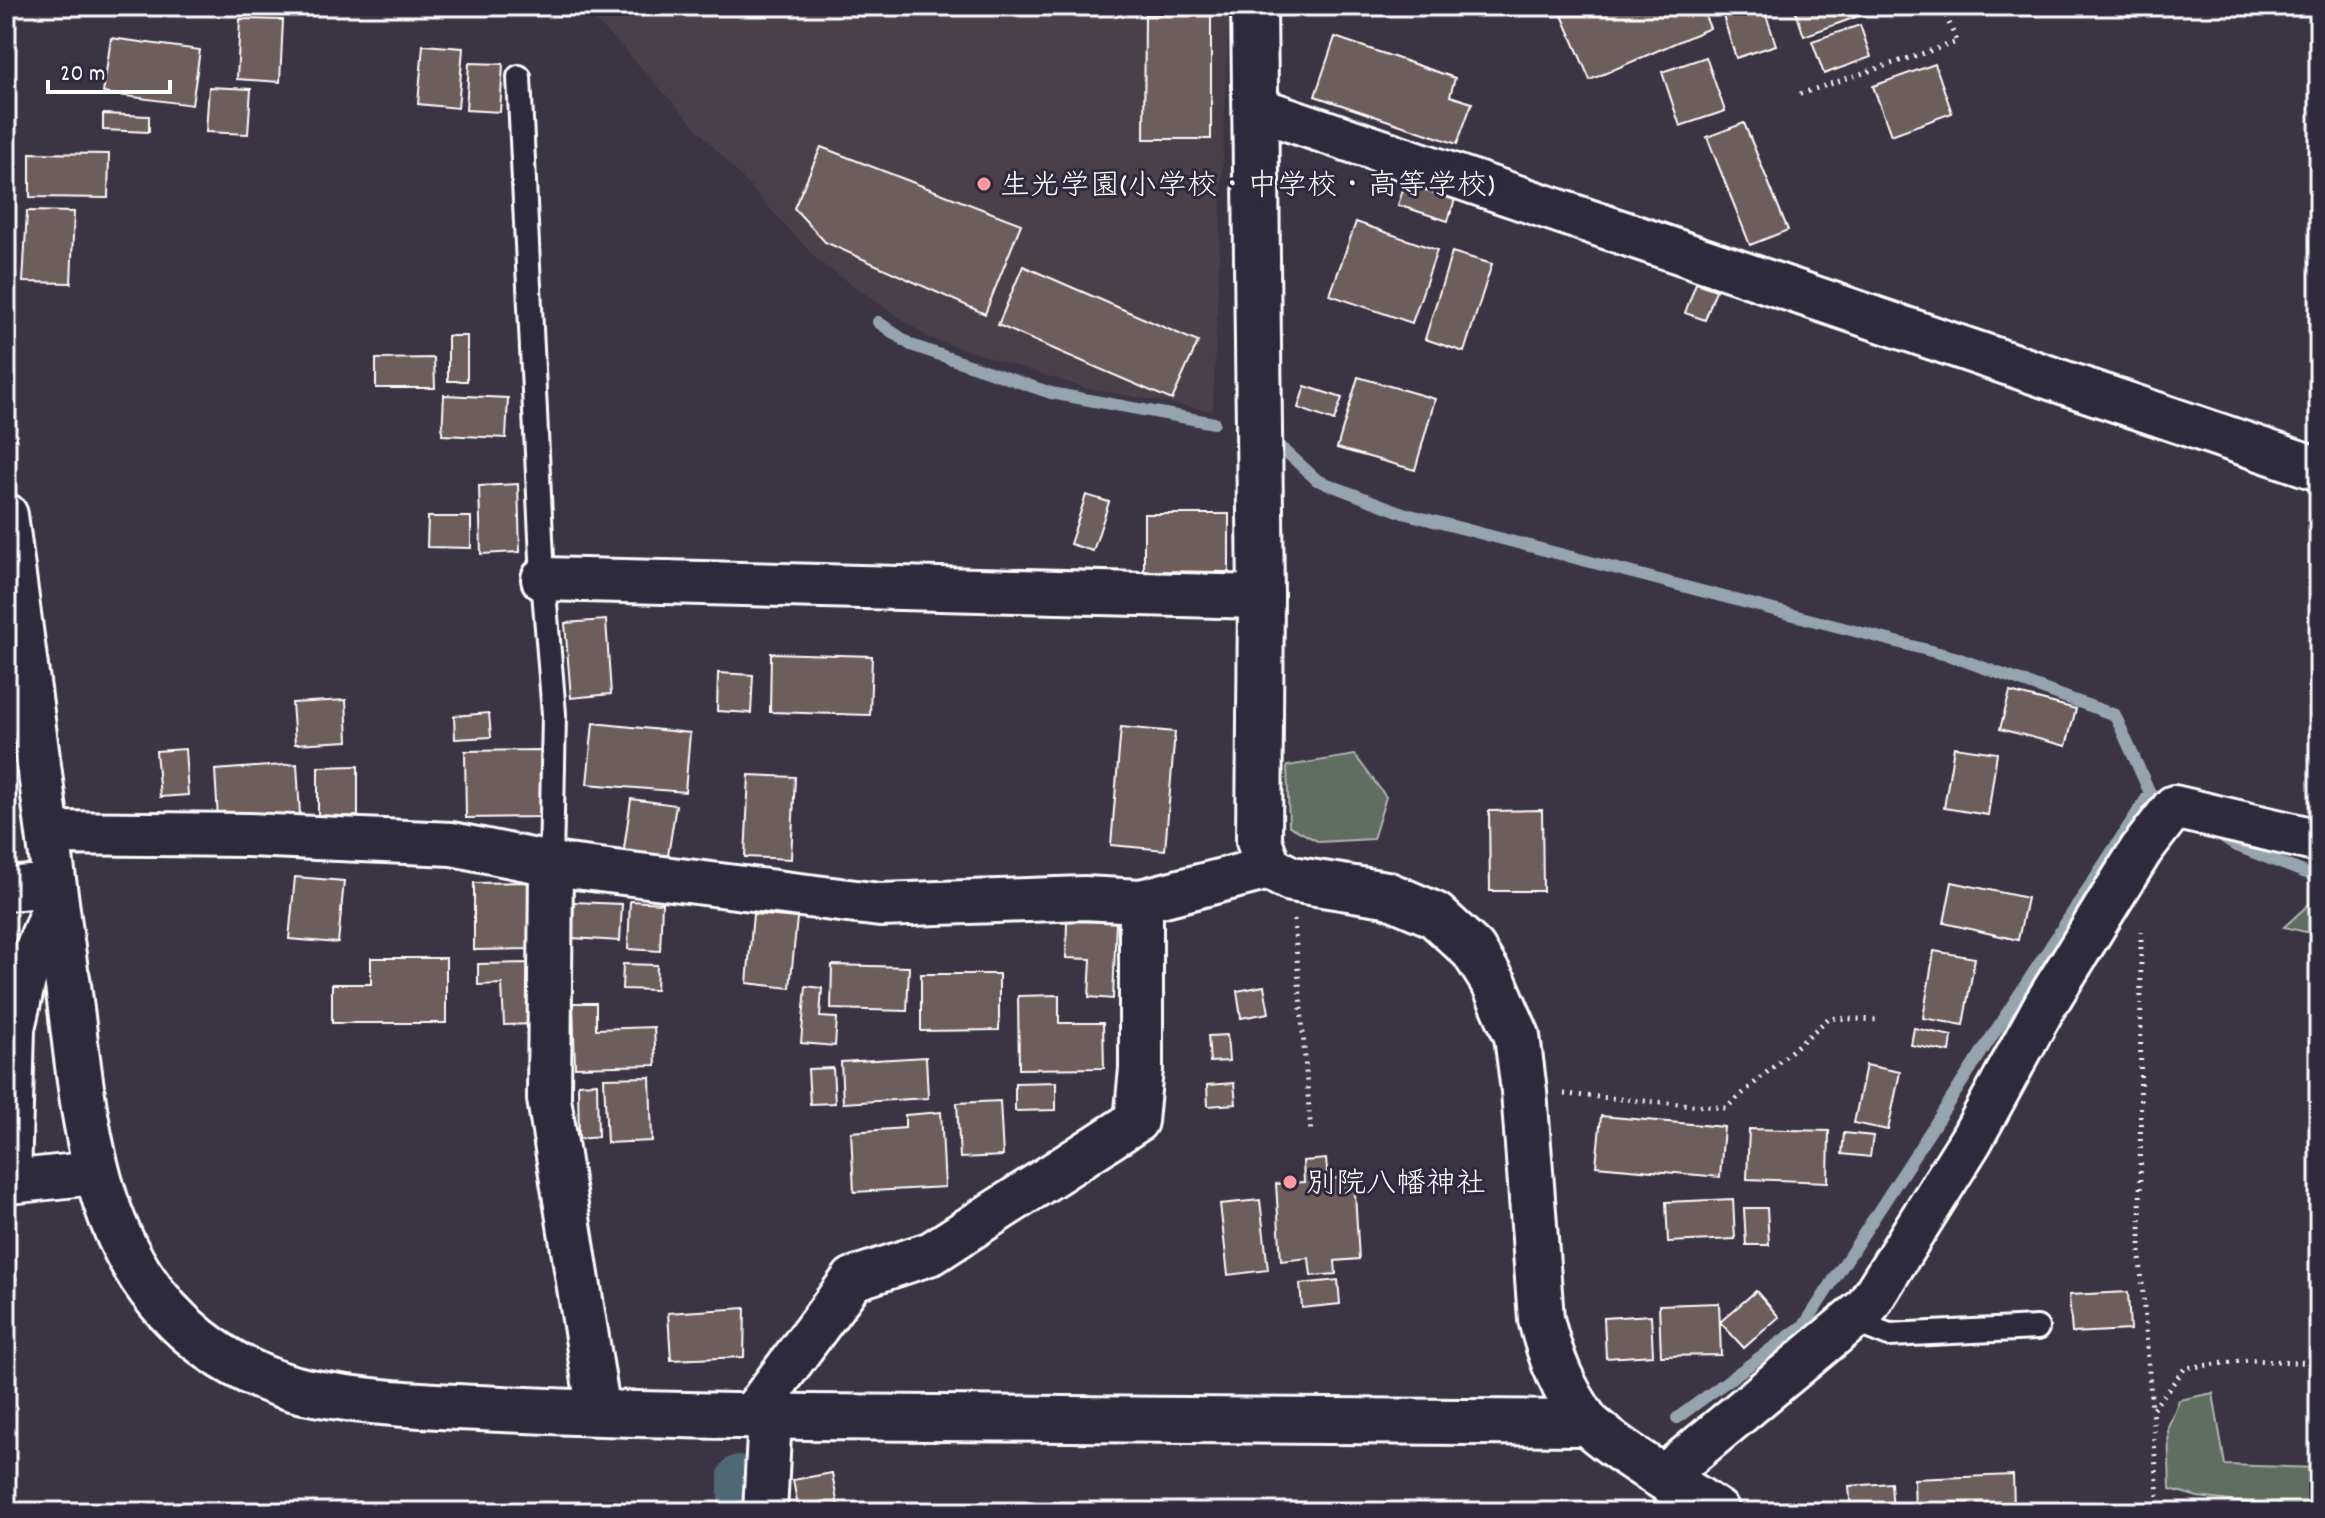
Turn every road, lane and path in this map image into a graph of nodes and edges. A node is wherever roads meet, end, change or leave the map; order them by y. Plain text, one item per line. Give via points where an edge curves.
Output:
1 (1254, 6) edge
2 (1942, 6) edge
3 (519, 77) dead end
4 (1800, 94) dead end
5 (1255, 108) junction
6 (2319, 469) edge
7 (6, 515) edge
8 (543, 579) junction
9 (1261, 597) junction
10 (48, 833) junction
11 (2319, 841) edge
12 (551, 864) junction
13 (1280, 874) junction
14 (6, 889) edge
15 (55, 893) junction
16 (1141, 901) junction
17 (2141, 928) dead end
18 (67, 978) joint
19 (1881, 1020) dead end
20 (1524, 1091) junction
21 (1311, 1134) dead end
22 (95, 1173) junction
23 (9, 1182) junction
24 (1851, 1320) junction
25 (2037, 1328) dead end
26 (6, 1335) edge
27 (2319, 1363) edge
28 (2152, 1410) junction
29 (599, 1413) junction
30 (760, 1416) junction
31 (1587, 1423) junction
32 (1664, 1476) junction
33 (765, 1512) edge
34 (1717, 1512) edge
35 (2159, 1512) edge

1 - 5 street
2 - 4 path via 1957,42
3 - 8 lane
5 - 6 street
5 - 9 street
7 - 10 street
8 - 9 street
8 - 12 lane via 554,714
9 - 13 street via 1259,841
10 - 12 street via 452,844
10 - 15 street
11 - 24 street via 2174,807 2141,850 2045,1005 1971,1140 1866,1308
12 - 16 street via 880,905
12 - 29 street via 549,1099
13 - 16 street
13 - 20 street via 1386,894 1435,915 1473,950 1495,985 1517,1036
13 - 21 path
14 - 15 street
15 - 18 street
15 - 23 street via 13,1028
16 - 30 street via 1136,1121 932,1253 853,1279
17 - 28 path via 2140,1257
18 - 22 street
19 - 20 path via 1829,1018 1726,1108
20 - 31 street via 1541,1319 1566,1393
22 - 23 street
22 - 29 street via 115,1233 166,1311 200,1342 242,1369 297,1389 355,1400
23 - 26 path via 15,1279
24 - 25 lane via 1889,1335
24 - 32 street
27 - 28 path via 2248,1360 2185,1368
28 - 35 path
29 - 30 street
30 - 31 street
30 - 33 street
31 - 32 street via 1616,1448
32 - 34 street

